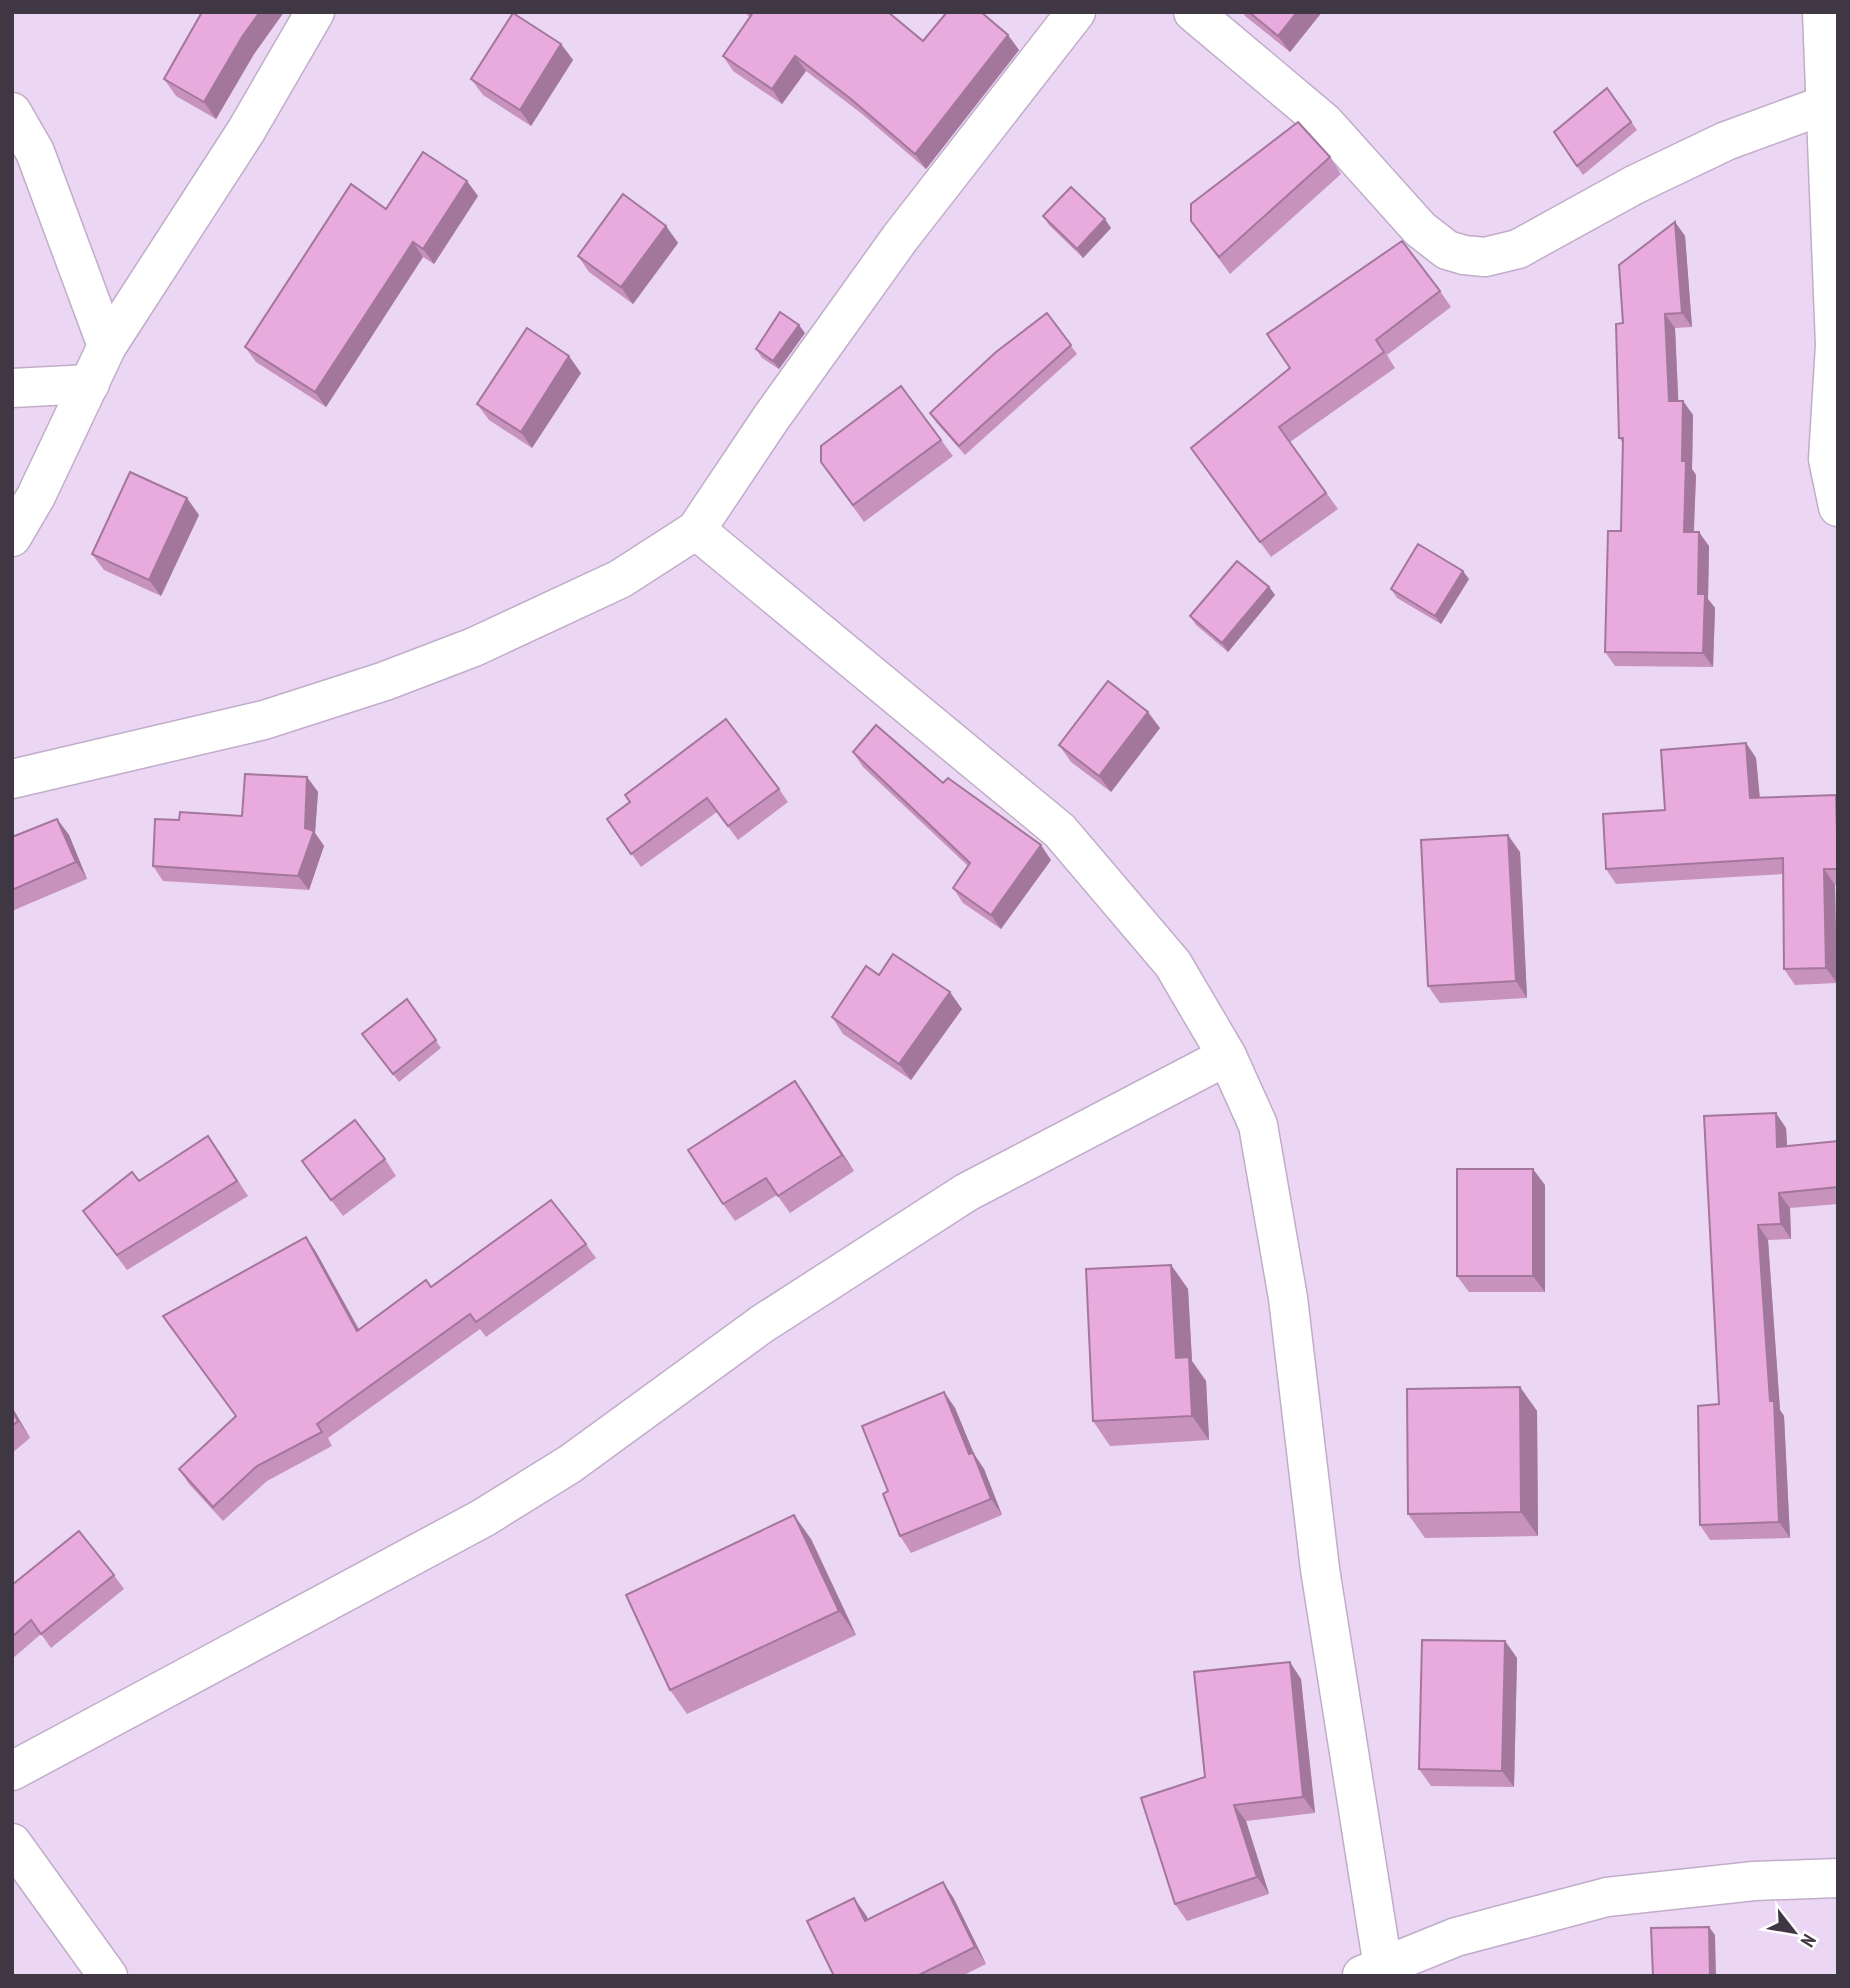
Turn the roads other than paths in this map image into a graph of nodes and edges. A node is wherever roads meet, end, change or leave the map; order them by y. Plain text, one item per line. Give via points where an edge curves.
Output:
1 (315, 12) edge
2 (1194, 12) edge
3 (1822, 12) edge
4 (1070, 14) edge
5 (1827, 104) junction
6 (12, 112) edge
7 (1836, 344) edge
8 (107, 346) junction
9 (90, 384) junction
10 (12, 388) edge
11 (1838, 507) edge
12 (696, 530) junction
13 (12, 537) edge
14 (12, 779) edge
15 (1227, 1056) junction
16 (12, 1771) edge
17 (12, 1843) edge
18 (1838, 1878) edge
19 (1372, 1971) edge
20 (108, 1976) edge

1 - 8 street via 246,131
2 - 5 street via 1324,122 1420,229 1447,250 1464,255 1485,257 1518,249 1634,184 1726,141
3 - 5 street
4 - 12 street via 900,238
5 - 7 street
6 - 8 street via 36,152
7 - 11 street via 1828,458
8 - 9 street
9 - 10 street
9 - 13 street
12 - 14 street via 620,579 474,647 385,681 264,720
12 - 15 street via 1060,831 1173,964
15 - 16 street via 967,1192 762,1325 570,1464 483,1518
15 - 19 street via 1258,1125 1287,1297
17 - 20 street
18 - 19 street via 1754,1881 1607,1897 1457,1937

